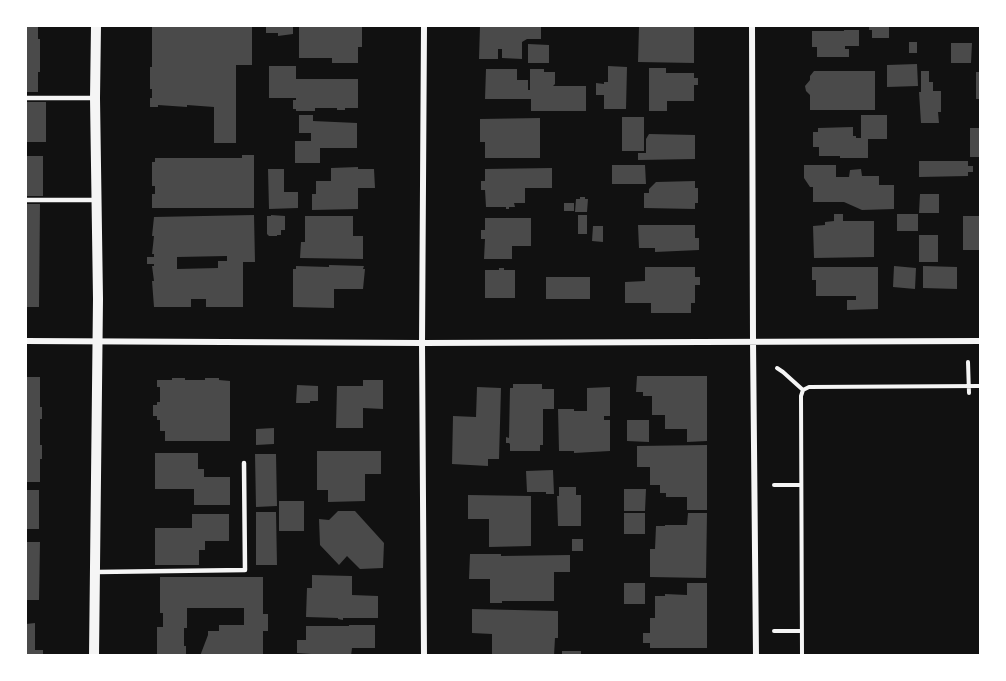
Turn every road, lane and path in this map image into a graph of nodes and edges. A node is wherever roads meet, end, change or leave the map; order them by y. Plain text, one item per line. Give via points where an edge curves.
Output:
1 (96, 26) edge
2 (424, 26) edge
3 (752, 26) edge
4 (95, 98) junction
5 (26, 99) edge
6 (26, 200) edge
7 (96, 200) junction
8 (26, 341) edge
9 (97, 341) junction
10 (753, 341) junction
11 (981, 341) edge
12 (422, 343) junction
13 (968, 362) dead end
14 (777, 368) dead end
15 (969, 386) junction
16 (981, 386) edge
17 (803, 390) junction
18 (969, 393) dead end
19 (244, 463) dead end
20 (774, 485) dead end
21 (801, 485) junction
22 (94, 572) junction
23 (774, 631) dead end
24 (802, 631) junction
25 (94, 656) edge
26 (424, 656) edge
27 (756, 656) edge
28 (802, 656) edge

1 - 4 street
2 - 12 street
3 - 10 street
4 - 5 lane
4 - 7 street
6 - 7 lane
7 - 9 street
8 - 9 street
9 - 12 street
9 - 22 street
10 - 11 street
10 - 12 street
10 - 27 street
12 - 26 street
13 - 15 path
14 - 17 path
15 - 16 path
15 - 17 path
15 - 18 path
17 - 21 path
19 - 22 lane via 245,570
20 - 21 path
21 - 24 path
22 - 25 street
23 - 24 path
24 - 28 path

